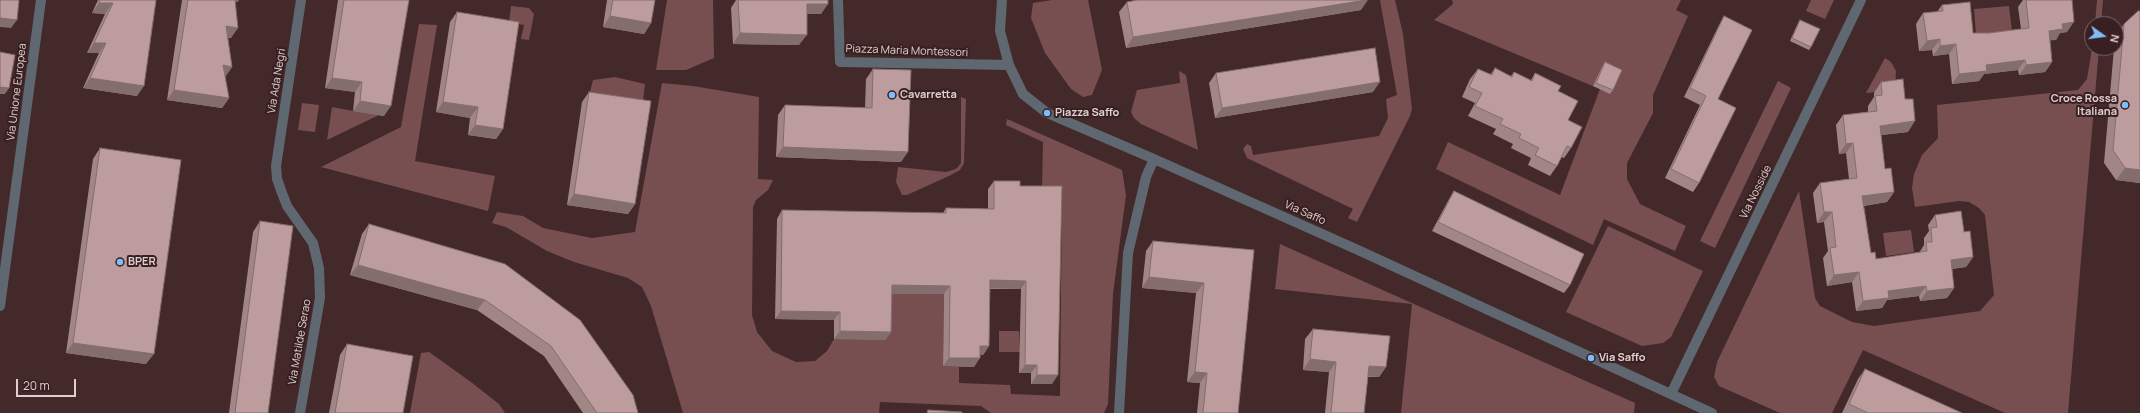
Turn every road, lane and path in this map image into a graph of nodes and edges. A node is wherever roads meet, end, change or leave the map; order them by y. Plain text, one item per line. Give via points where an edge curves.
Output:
1 (41, 0) edge
2 (301, 0) edge
3 (838, 0) edge
4 (1002, 0) edge
5 (1861, 0) edge
6 (1009, 65) junction
7 (1154, 159) junction
8 (276, 166) joint
9 (0, 306) edge
10 (1671, 394) junction
11 (300, 413) edge
12 (1119, 413) edge
13 (1712, 413) edge

1 - 9 street, Via Unione Europea
2 - 8 street, Via Ada Negri
3 - 6 street, Piazza Maria Montessori via 840,62
4 - 6 street, Via Saffo via 1000,31
5 - 10 street, Via Nosside
6 - 7 street, Via Saffo via 1024,94 1047,113
7 - 10 street, Via Saffo
7 - 12 street via 1146,177 1128,253
8 - 11 street, Via Matilde Serao via 277,180 287,206 313,243 319,268 320,298
10 - 13 street, Via Saffo

